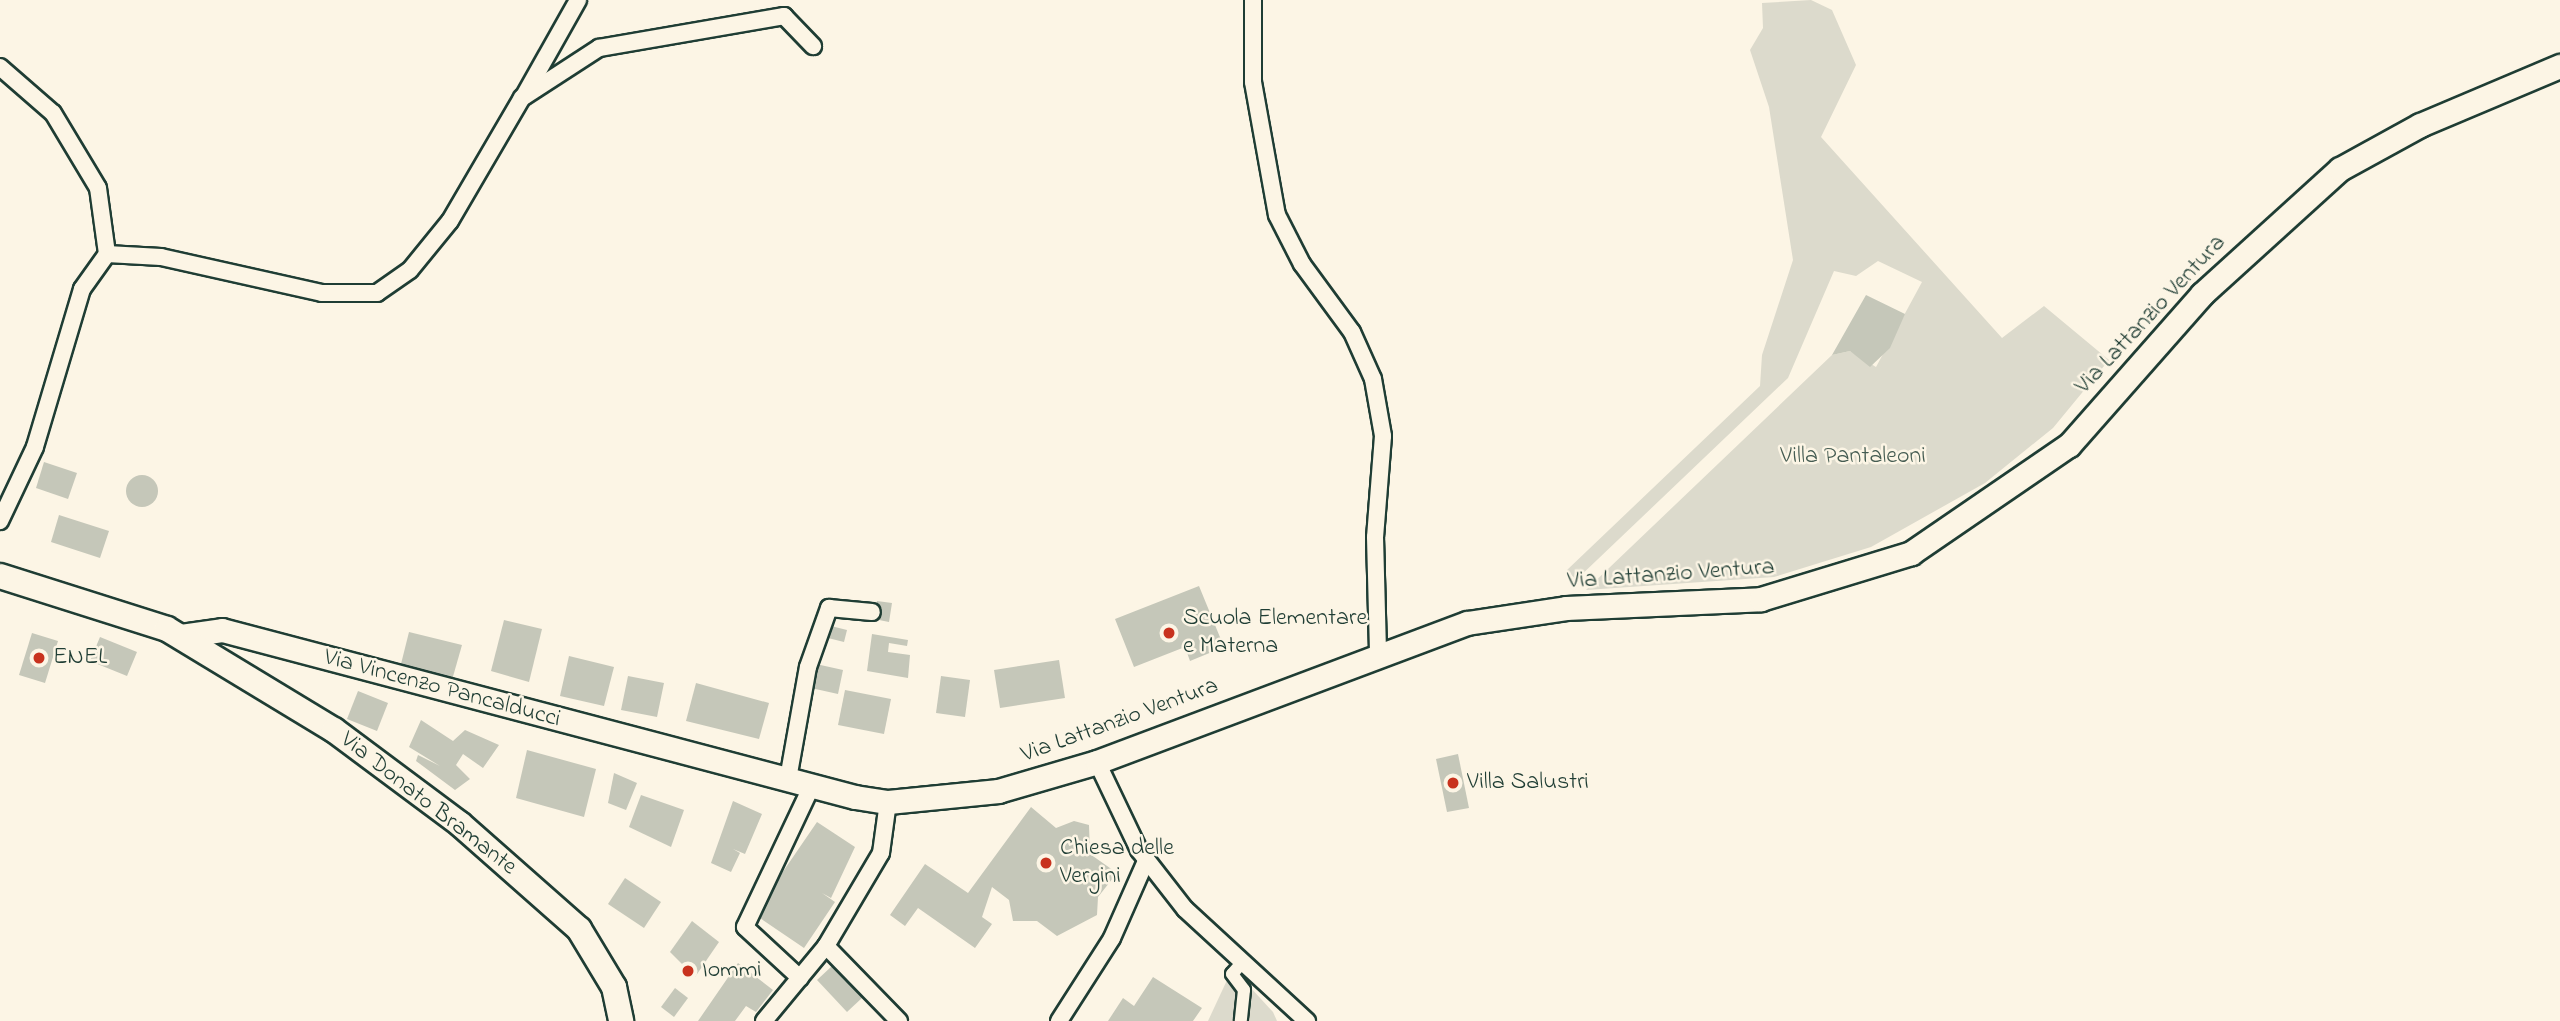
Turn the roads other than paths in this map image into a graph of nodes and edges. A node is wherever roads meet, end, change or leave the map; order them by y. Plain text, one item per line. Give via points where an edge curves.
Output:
1 (578, 0) edge
2 (1253, 0) edge
3 (813, 46) dead end
4 (0, 66) edge
5 (2560, 66) edge
6 (522, 98) junction
7 (107, 254) junction
8 (0, 522) edge
9 (0, 576) edge
10 (872, 612) dead end
11 (181, 636) junction
12 (1378, 653) junction
13 (1097, 762) junction
14 (788, 779) junction
15 (812, 785) junction
16 (888, 802) junction
17 (1146, 860) junction
18 (826, 947) junction
19 (1241, 964) junction
20 (800, 978) junction
21 (1282, 999) junction
22 (621, 1021) edge
23 (764, 1021) edge
24 (898, 1021) edge
25 (1059, 1021) edge
26 (1241, 1021) edge
27 (1290, 1021) edge
28 (1307, 1021) edge

1 - 6 street
2 - 12 street via 1253,82 1277,215 1302,264 1352,332 1373,379 1383,436 1375,537
3 - 6 street via 784,16 599,48
4 - 7 street via 53,113 98,188
5 - 12 main road, Via Lattanzio Ventura via 2420,125 2340,169 2202,294 2069,445 1911,553 1761,599 1566,608 1466,623
6 - 7 street via 450,221 410,270 377,293 323,293 161,257
7 - 8 street via 82,289 35,447
9 - 11 main road, Via Vincenzo Pancalducci
10 - 14 street via 829,608 808,667
11 - 14 main road, Via Vincenzo Pancalducci via 222,630
11 - 22 main road, Via Donato Bramante via 334,730 531,886 594,948 614,987
12 - 13 main road, Via Lattanzio Ventura
13 - 16 main road, Via Lattanzio Ventura via 998,791
13 - 17 street
14 - 15 main road, Via Vincenzo Pancalducci
15 - 16 main road, Via Vincenzo Pancalducci
15 - 20 street via 745,927
16 - 18 street via 881,853
17 - 19 street
17 - 25 street via 1112,938
18 - 20 street
18 - 24 street
19 - 21 street
19 - 26 street via 1232,974 1244,990
20 - 23 street
21 - 27 street
21 - 28 street

